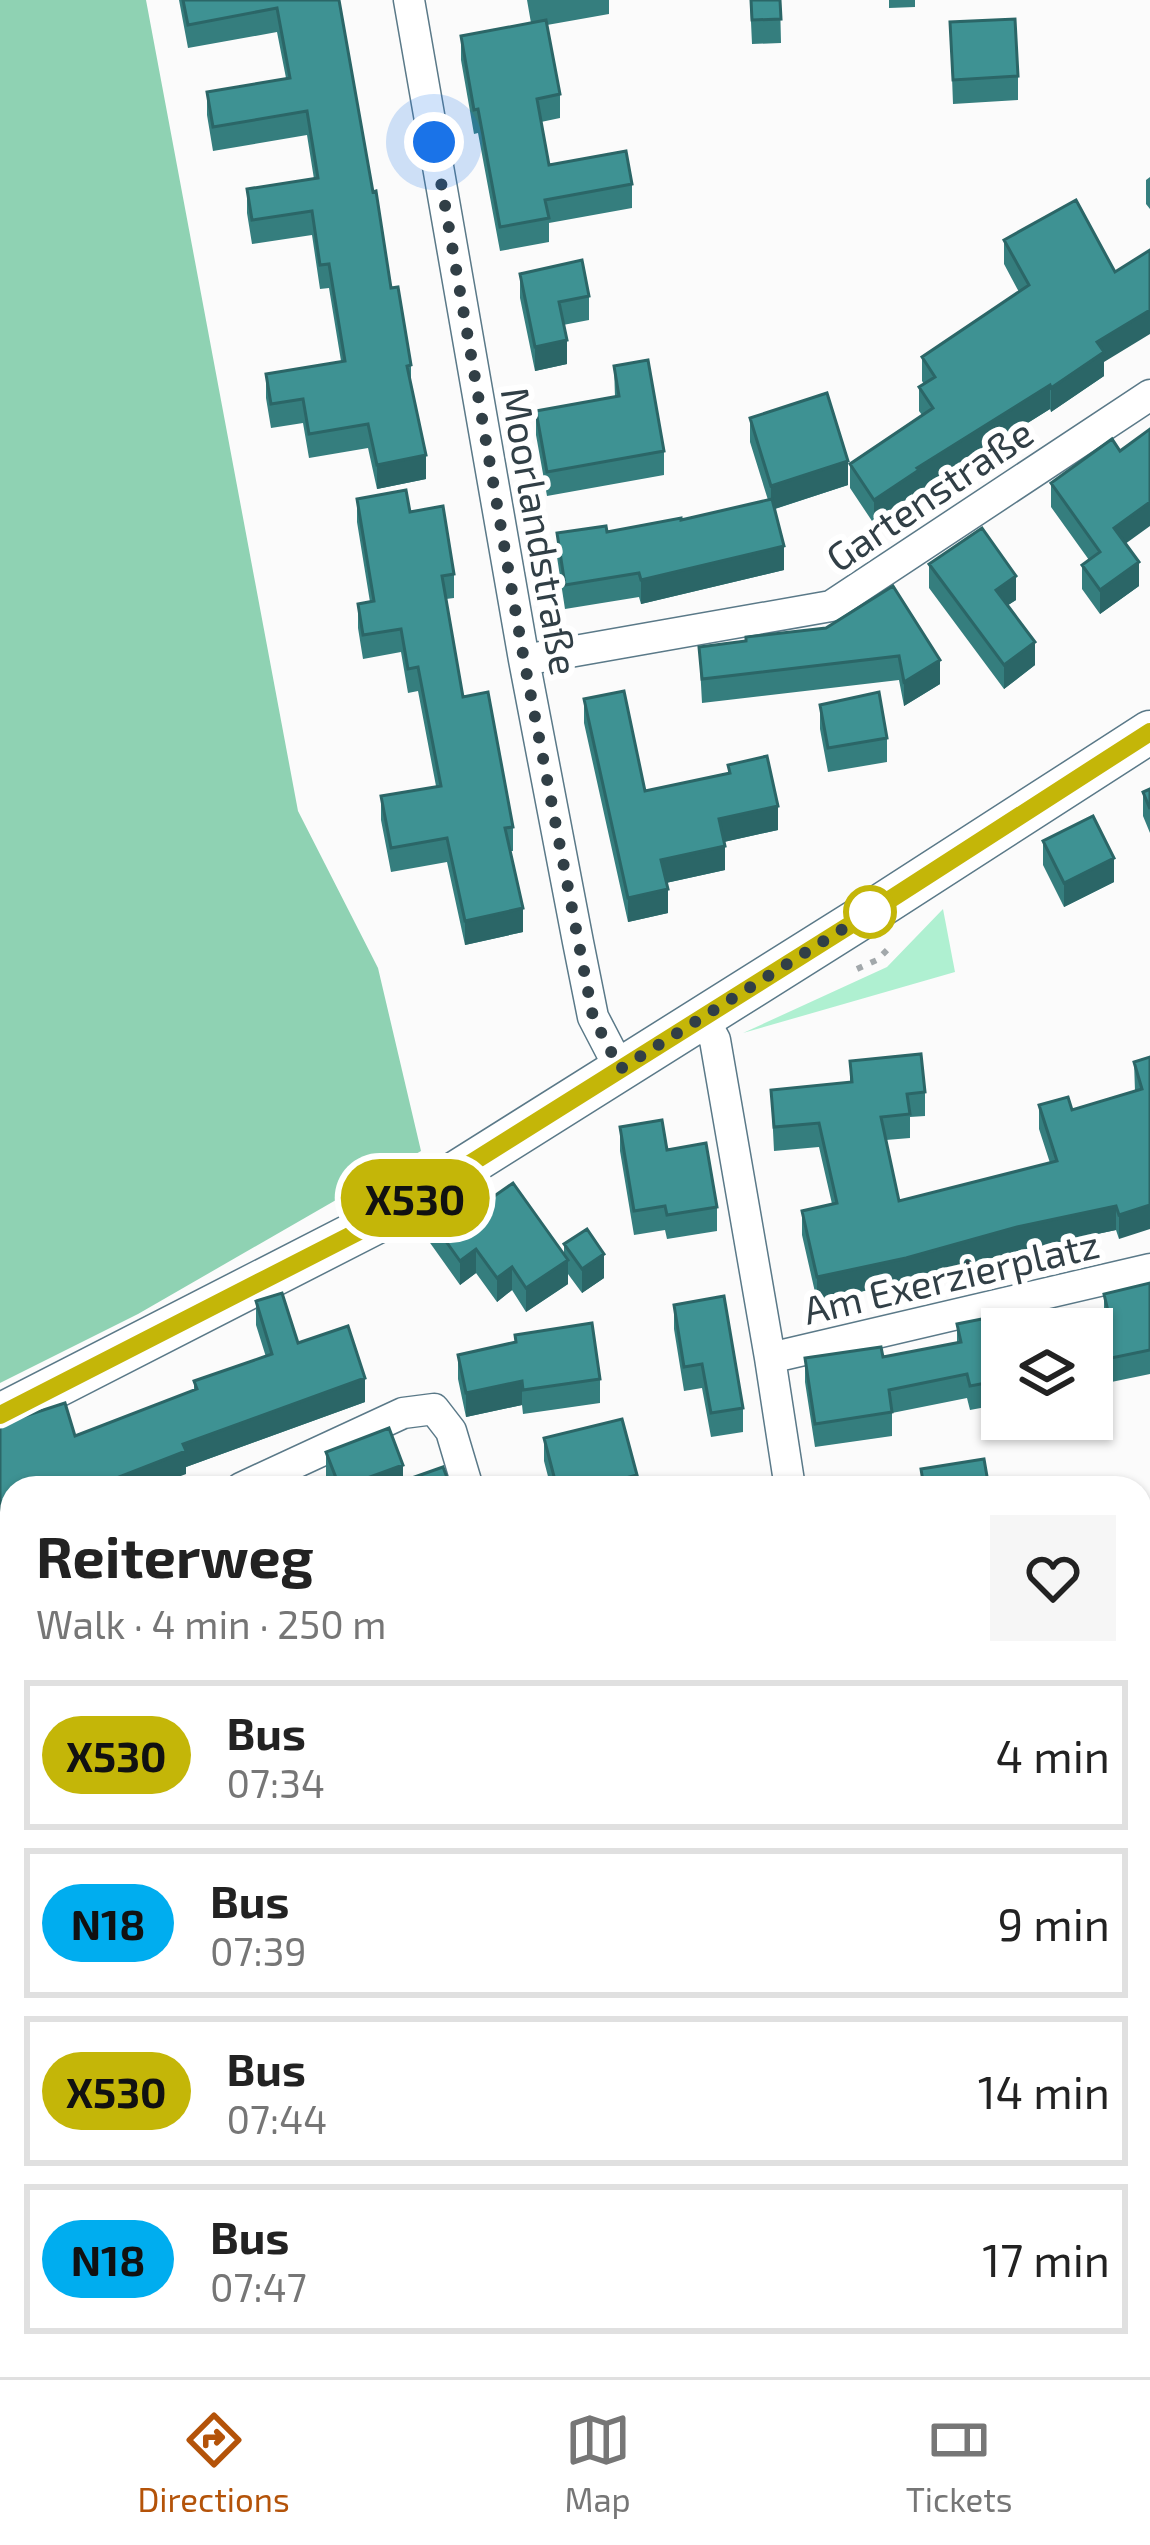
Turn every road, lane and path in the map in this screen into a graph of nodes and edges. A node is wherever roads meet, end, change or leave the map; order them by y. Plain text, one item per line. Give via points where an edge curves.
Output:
1 (409, 0) edge
2 (1150, 394) edge
3 (524, 660) junction
4 (1150, 732) edge
5 (703, 1018) junction
6 (620, 1069) junction
7 (1150, 1268) edge
8 (770, 1358) junction
9 (0, 1415) edge
10 (267, 1476) edge
11 (464, 1476) edge
12 (788, 1476) edge

1 - 3 street, Moorlandstraße
2 - 3 street, Gartenstraße via 831,606
3 - 6 street, Moorlandstraße via 593,1017
4 - 5 main road
5 - 6 main road
5 - 8 street via 715,1040
6 - 9 main road via 379,1221
7 - 8 street, Am Exerzierplatz
8 - 12 street
10 - 11 street via 403,1413 434,1409 451,1430

